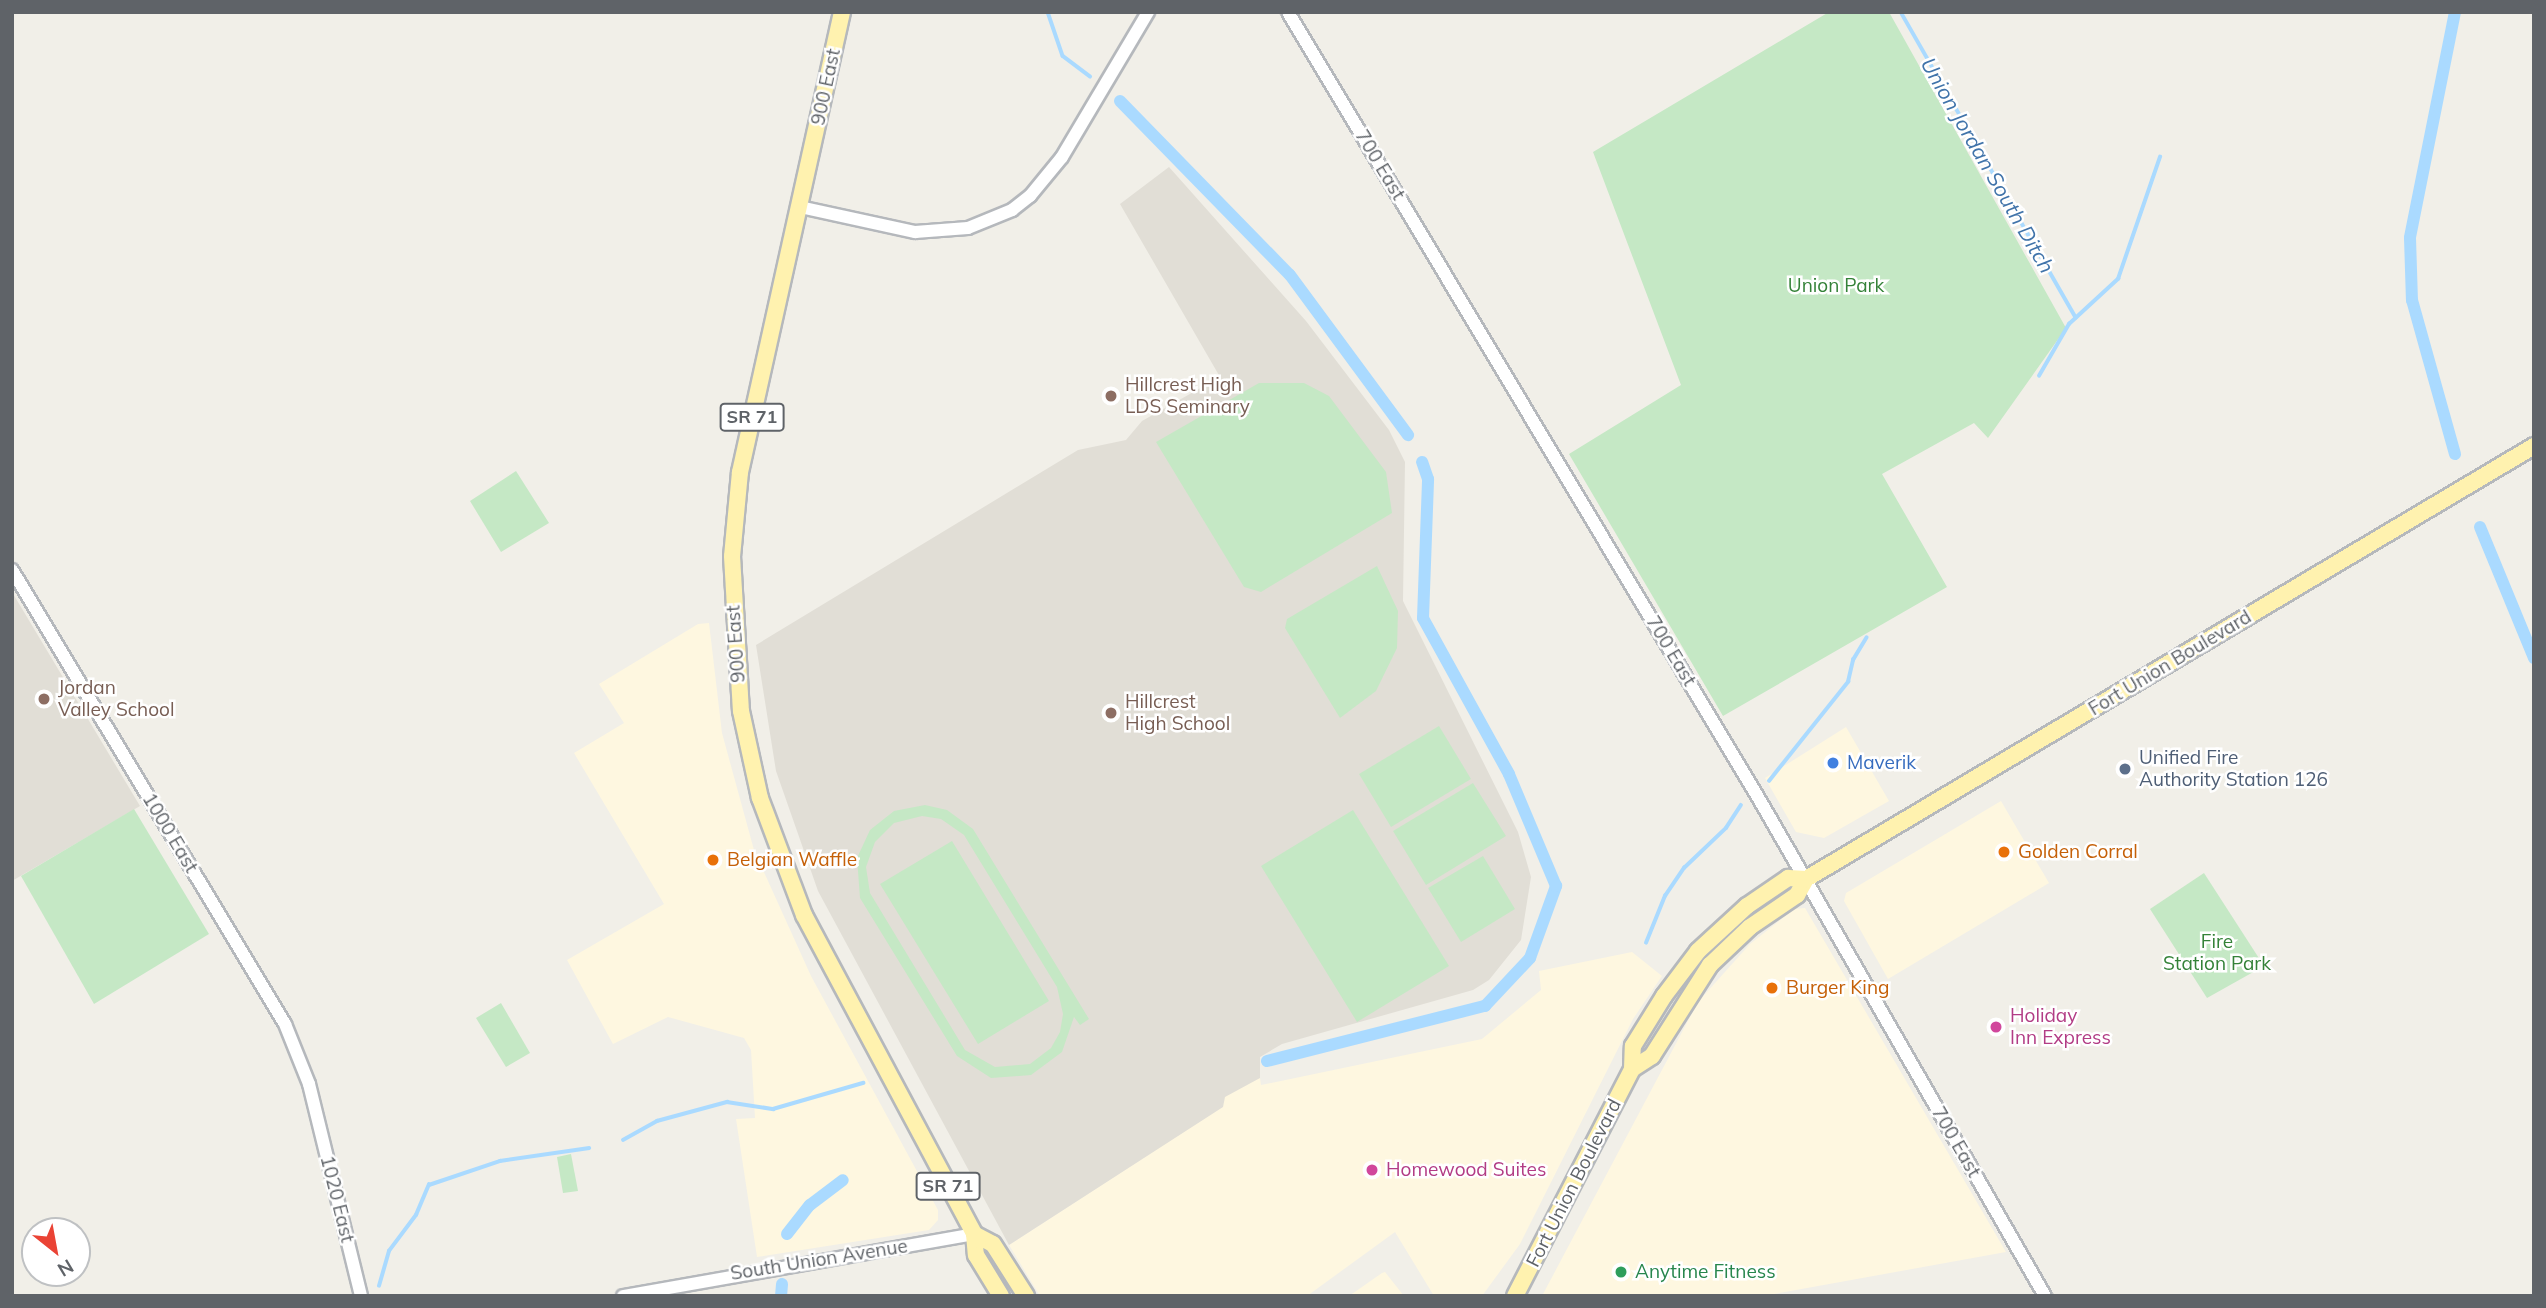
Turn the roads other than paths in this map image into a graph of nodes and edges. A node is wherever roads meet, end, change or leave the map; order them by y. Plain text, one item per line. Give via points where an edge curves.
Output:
1 (842, 12) edge
2 (1148, 12) edge
3 (1288, 12) edge
4 (800, 206) junction
5 (2534, 446) edge
6 (12, 570) edge
7 (1806, 879) junction
8 (313, 1102) joint
9 (974, 1234) junction
10 (361, 1296) edge
11 (623, 1296) edge
12 (1001, 1296) edge
13 (1026, 1296) edge
14 (1515, 1296) edge
15 (2045, 1296) edge

1 - 4 main road, 900 East / SR 71
2 - 4 street via 1062,157 1012,210 968,229 915,232
3 - 7 street, 700 East
4 - 9 main road, 900 East / SR 71 via 738,490 732,556 733,632 746,743 760,797 804,915
5 - 7 main road, Fort Union Boulevard
6 - 8 street, 1000 East via 285,1024
7 - 14 main road, Fort Union Boulevard via 1788,878 1698,951 1633,1046 1632,1069
7 - 15 street, 700 East
8 - 10 street, 1020 East
9 - 11 street, South Union Avenue
9 - 12 main road, 900 East / SR 71 via 976,1255
9 - 13 main road, 900 East / SR 71 via 993,1244

